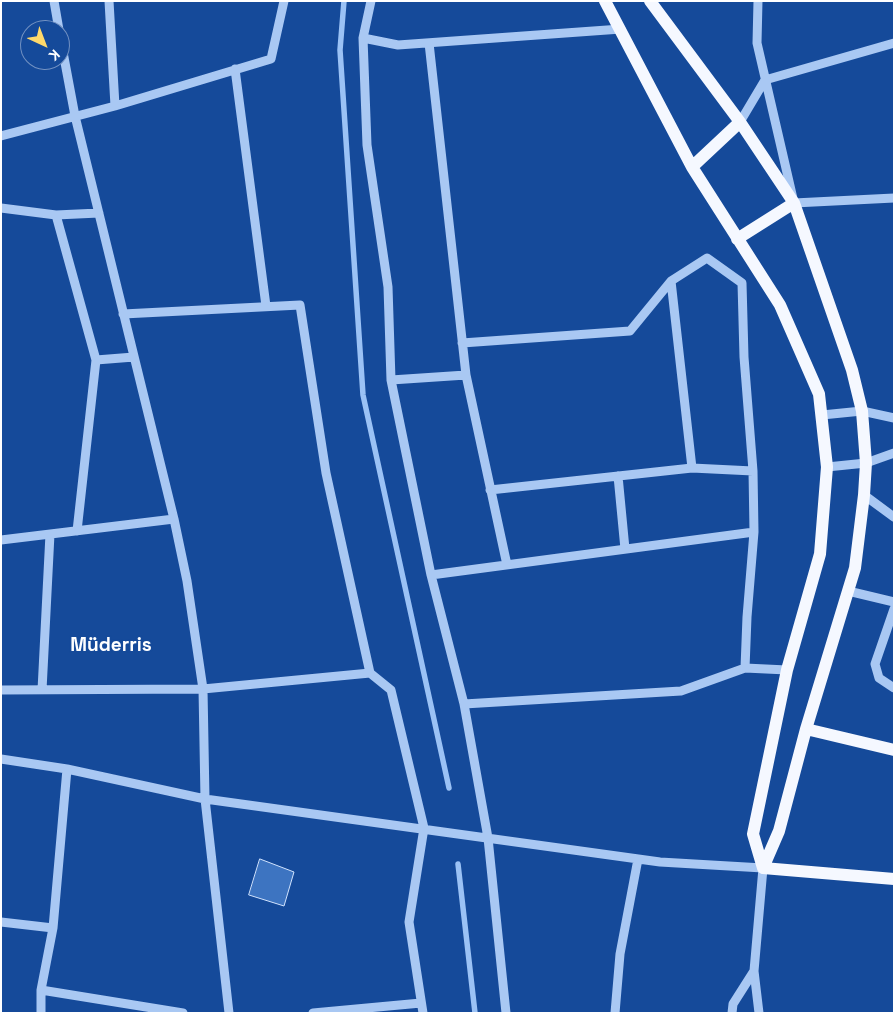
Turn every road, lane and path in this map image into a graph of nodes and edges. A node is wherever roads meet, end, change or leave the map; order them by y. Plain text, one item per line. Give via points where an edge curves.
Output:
1 (54, 1) edge
2 (109, 1) edge
3 (284, 1) edge
4 (371, 1) edge
5 (605, 1) edge
6 (650, 1) edge
7 (758, 1) edge
8 (57, 20) edge
9 (621, 29) junction
10 (363, 38) junction
11 (429, 43) junction
12 (894, 43) edge
13 (235, 69) junction
14 (66, 70) edge
15 (765, 80) junction
16 (115, 106) junction
17 (75, 116) junction
18 (740, 122) junction
19 (1, 136) edge
20 (692, 167) junction
21 (894, 198) edge
22 (794, 203) junction
23 (1, 208) edge
24 (99, 213) junction
25 (56, 215) junction
26 (738, 239) junction
27 (671, 281) junction
28 (266, 306) junction
29 (124, 314) junction
30 (462, 343) junction
31 (134, 357) junction
32 (96, 360) junction
33 (466, 376) junction
34 (391, 380) junction
35 (862, 411) junction
36 (822, 415) junction
37 (894, 418) edge
38 (894, 453) edge
39 (866, 463) junction
40 (827, 467) junction
41 (692, 468) junction
42 (753, 471) junction
43 (618, 476) junction
44 (490, 490) junction
45 (864, 495) junction
46 (894, 517) edge
47 (174, 519) junction
48 (77, 531) junction
49 (754, 532) junction
50 (50, 534) junction
51 (1, 540) edge
52 (625, 549) junction
53 (507, 565) junction
54 (431, 575) junction
55 (848, 591) junction
56 (894, 602) edge
57 (894, 609) edge
58 (745, 668) junction
59 (787, 670) junction
60 (370, 673) junction
61 (894, 688) edge
62 (203, 689) junction
63 (1, 690) edge
64 (42, 690) junction
65 (464, 704) junction
66 (806, 729) junction
67 (894, 750) edge
68 (1, 759) edge
69 (67, 769) junction
70 (205, 799) junction
71 (424, 828) junction
72 (488, 838) junction
73 (638, 859) junction
74 (764, 868) junction
75 (894, 879) edge
76 (1, 922) edge
77 (53, 928) junction
78 (754, 971) junction
79 (41, 990) junction
80 (421, 1003) junction
81 (41, 1013) edge
82 (183, 1013) edge
83 (229, 1013) edge
84 (313, 1013) edge
85 (423, 1013) edge
86 (506, 1013) edge
87 (615, 1013) edge
88 (732, 1013) edge
89 (759, 1013) edge

1 - 8 street
2 - 16 street
3 - 13 street via 271,59
4 - 10 street
5 - 9 main road
6 - 18 main road
7 - 15 street via 757,43
9 - 11 street
9 - 20 main road
10 - 11 street via 398,45
10 - 34 street via 367,145 388,287
11 - 30 street
12 - 15 street
13 - 16 street
13 - 28 street
14 - 17 street
15 - 18 street
15 - 22 street
16 - 17 street
17 - 19 street
17 - 24 street
18 - 20 main road
18 - 22 main road
20 - 26 main road
21 - 22 street
22 - 26 main road
22 - 35 main road via 852,370
23 - 25 street
24 - 25 street
24 - 29 street
25 - 32 street
26 - 36 main road via 780,306 819,394
27 - 30 street via 630,331
27 - 41 street
27 - 42 street via 707,258 742,283
28 - 29 street
28 - 60 street via 300,304 326,473
29 - 31 street
30 - 33 street
31 - 32 street
31 - 47 street
32 - 48 street
33 - 34 street
33 - 44 street
34 - 54 street
35 - 36 street
35 - 37 street
35 - 39 main road
36 - 40 main road
38 - 39 street
39 - 40 street
39 - 45 main road
40 - 59 main road via 820,554
41 - 42 street
41 - 43 street
42 - 49 street
43 - 44 street
43 - 52 street
44 - 53 street
45 - 46 street
45 - 55 main road via 855,568
47 - 48 street
47 - 62 street
48 - 50 street
49 - 52 street
49 - 58 street
50 - 51 street
50 - 64 street
52 - 53 street
53 - 54 street
54 - 65 street
55 - 56 street
55 - 66 main road
57 - 61 street via 875,664 879,678
58 - 59 street
58 - 65 street via 681,691
59 - 74 main road via 753,834
60 - 62 street
60 - 71 street via 391,690
62 - 64 street
62 - 70 street
63 - 64 street
65 - 72 street
66 - 67 main road
66 - 74 main road via 779,831
68 - 69 street
69 - 70 street
69 - 77 street
70 - 71 street
70 - 83 street
71 - 72 street
71 - 80 street via 409,922
72 - 73 street
72 - 86 street
73 - 74 street
73 - 87 street via 620,954
74 - 75 main road
74 - 78 street
76 - 77 street
77 - 79 street
78 - 88 street via 733,1004
78 - 89 street
79 - 81 street
79 - 82 street
80 - 84 street
80 - 85 street

